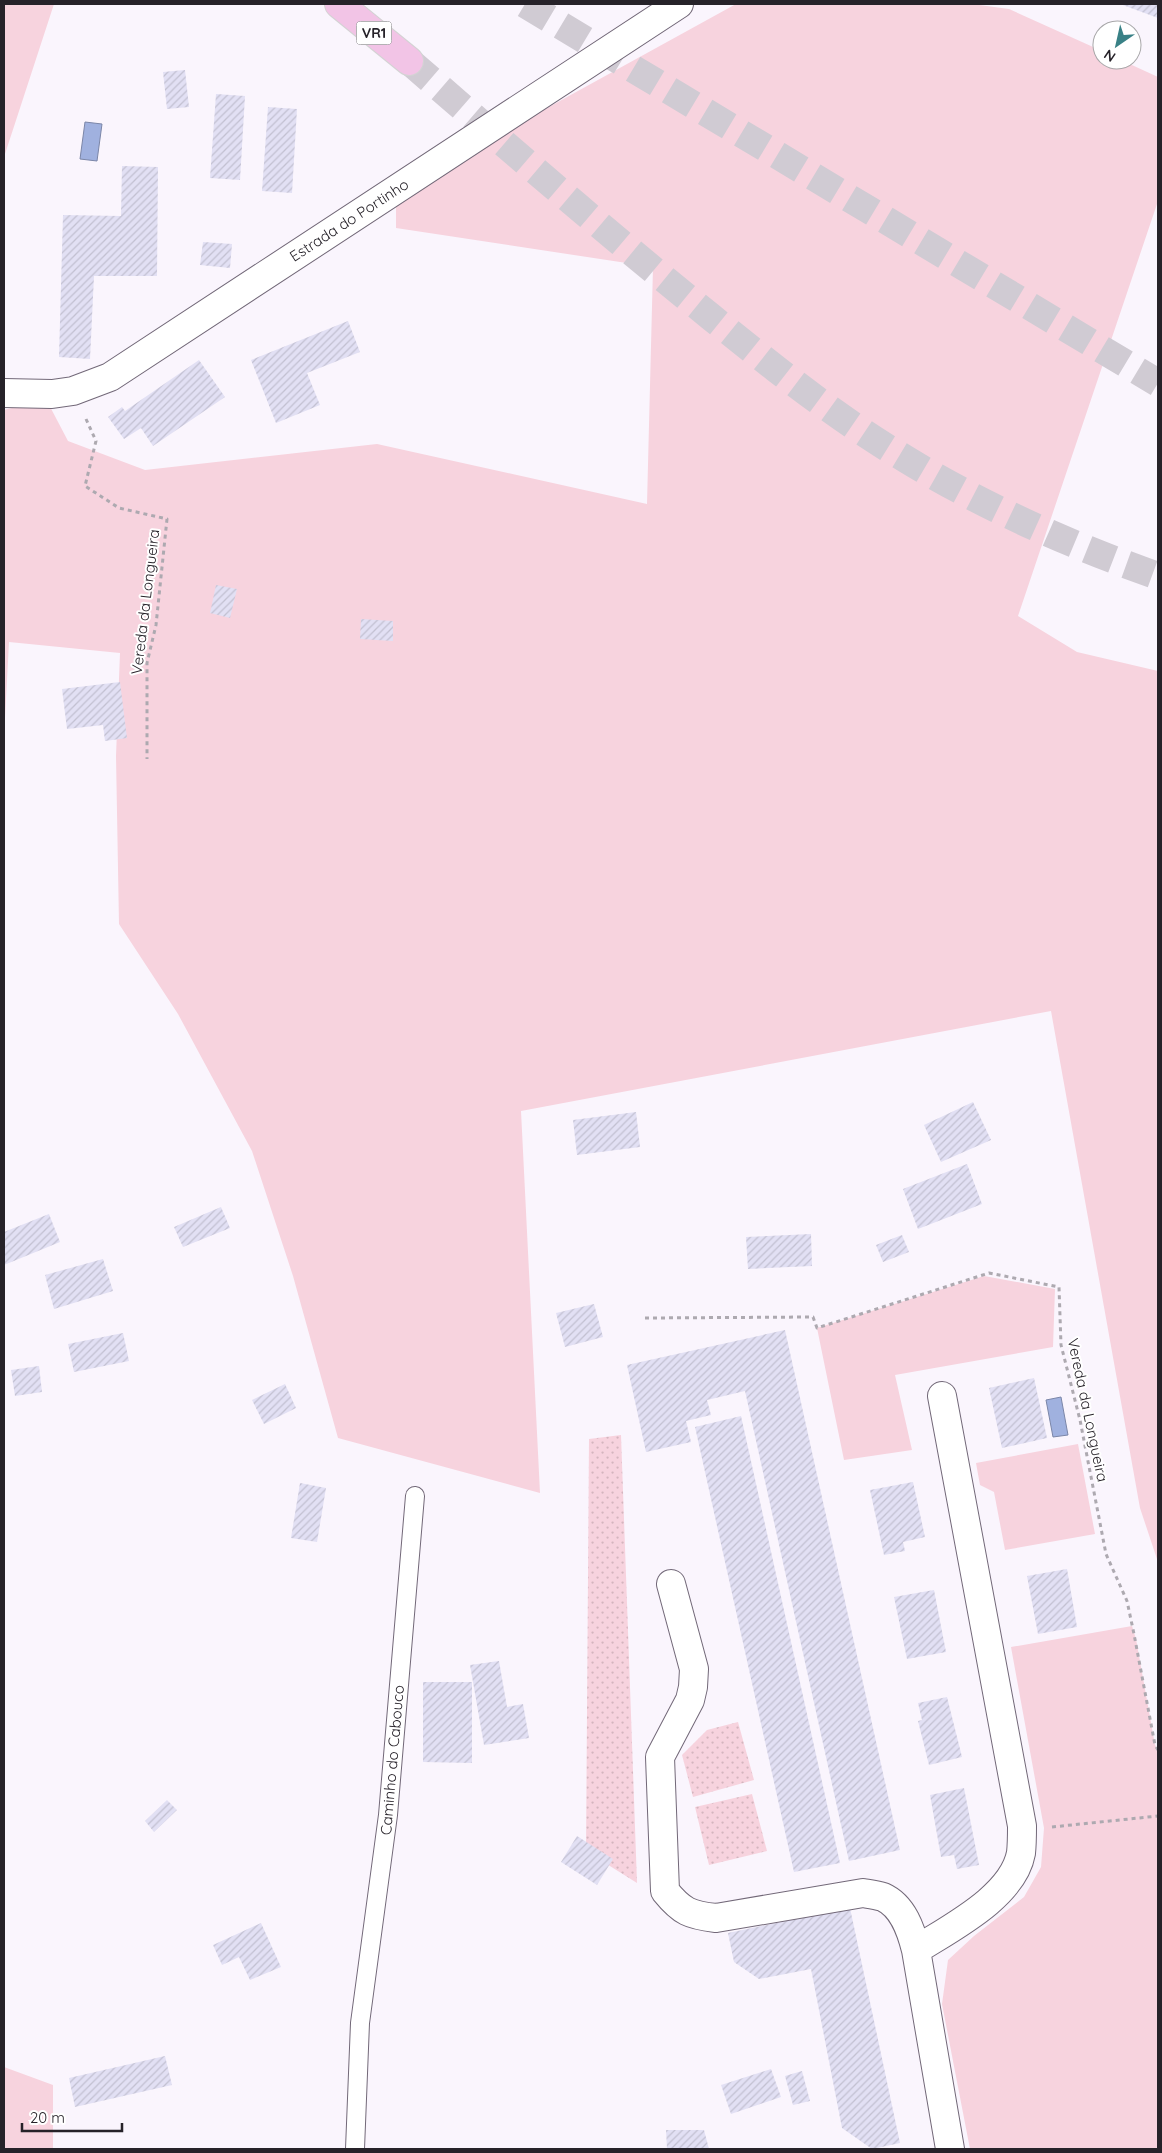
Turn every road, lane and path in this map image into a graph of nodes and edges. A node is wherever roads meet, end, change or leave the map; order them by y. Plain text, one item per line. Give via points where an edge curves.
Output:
1 (339, 4) edge
2 (678, 4) edge
3 (409, 62) tunnel mouth
4 (72, 391) junction
5 (4, 393) edge
6 (147, 759) dead end
7 (645, 1318) dead end
8 (942, 1396) dead end
9 (415, 1496) dead end
10 (672, 1584) dead end
11 (1158, 1750) edge
12 (1158, 1816) edge
13 (1044, 1828) dead end
14 (916, 1950) junction
15 (355, 2149) edge
16 (950, 2149) edge

1 - 3 highway, VR1
2 - 4 street, Estrada do Portinho via 110,377
4 - 5 street, Estrada do Portinho
4 - 6 path, Vereda da Longueira via 96,441 85,486 118,508 166,519 156,625 147,663
7 - 11 path, Vereda da Longueira via 813,1317 817,1328 989,1273 1059,1287 1061,1345 1080,1420 1106,1554 1127,1602
8 - 14 street via 1022,1826 1021,1854 1012,1875 979,1910
9 - 15 lane, Caminho do Cabouco via 388,1815 360,2023
10 - 14 street via 694,1669 690,1700 660,1757 665,1891 677,1906 693,1916 716,1918 863,1893 884,1897 900,1911
12 - 13 path
14 - 16 street

